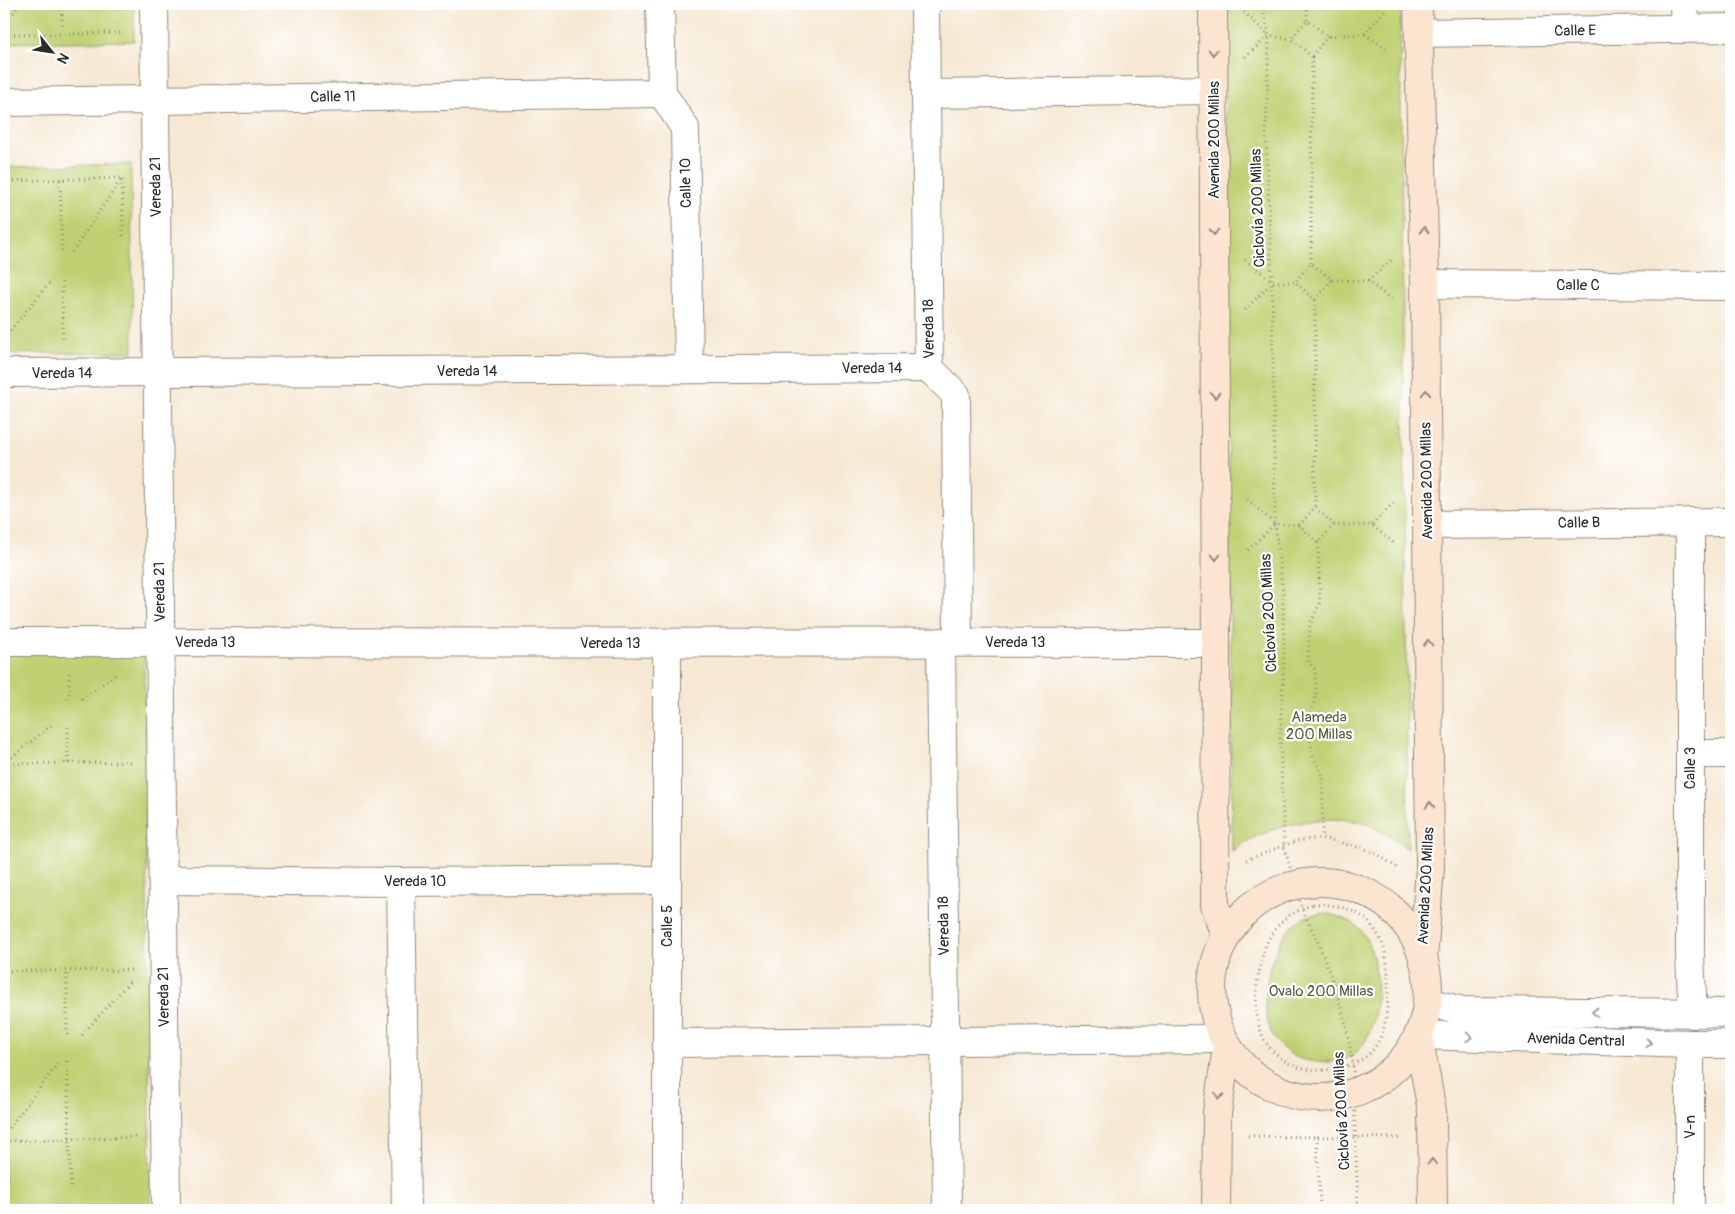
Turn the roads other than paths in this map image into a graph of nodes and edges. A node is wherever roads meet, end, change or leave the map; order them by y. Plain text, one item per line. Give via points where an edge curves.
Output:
1 (154, 4) edge
2 (660, 4) edge
3 (925, 4) edge
4 (1213, 4) edge
5 (1418, 4) edge
6 (1684, 16) edge
7 (1731, 28) edge
8 (1419, 32) junction
9 (1213, 88) junction
10 (662, 93) junction
11 (926, 94) junction
12 (155, 100) junction
13 (4, 102) edge
14 (1425, 284) junction
15 (1731, 286) edge
16 (929, 368) junction
17 (689, 369) junction
18 (158, 372) junction
19 (4, 373) edge
20 (1690, 522) junction
21 (1731, 522) edge
22 (1427, 525) junction
23 (4, 642) edge
24 (161, 642) junction
25 (950, 642) junction
26 (667, 643) junction
27 (1216, 643) junction
28 (1690, 754) junction
29 (1731, 754) edge
30 (163, 880) junction
31 (667, 880) junction
32 (401, 882) junction
33 (1226, 935) junction
34 (1423, 958) junction
35 (1427, 1002) junction
36 (1731, 1013) edge
37 (1693, 1014) junction
38 (1420, 1037) junction
39 (946, 1041) junction
40 (667, 1043) junction
41 (1225, 1044) junction
42 (1690, 1044) junction
43 (1731, 1044) edge
44 (154, 1208) edge
45 (406, 1210) edge
46 (667, 1210) edge
47 (947, 1210) edge
48 (1216, 1210) edge
49 (1432, 1210) edge
50 (1690, 1210) edge

1 - 12 street, Vereda 21
2 - 10 street
3 - 11 street, Vereda 18
4 -> 9 main road, Avenida 200 Millas
5 - 8 main road, Avenida 200 Millas
6 - 7 street, Calle E
6 - 8 street, Calle E
14 -> 8 main road, Avenida 200 Millas
9 - 11 street
9 -> 27 main road, Avenida 200 Millas
10 - 12 street, Calle 11
10 - 17 street, Calle 10 via 685,128
11 - 16 street, Vereda 18
12 - 13 street, Calle 11
12 - 18 street, Vereda 21
14 - 15 street, Calle C
22 -> 14 main road, Avenida 200 Millas
16 - 17 street, Vereda 14
16 - 25 street, Vereda 18 via 956,395
17 - 18 street, Vereda 14
18 - 19 street, Vereda 14
18 - 24 street, Vereda 21
20 - 21 street, Calle B
20 - 22 street, Calle B
20 - 28 street, Calle 3
34 -> 22 main road, Avenida 200 Millas via 1430,868
23 - 24 street, Vereda 13
24 - 26 street, Vereda 13
24 - 30 street, Vereda 21
25 - 26 street, Vereda 13
25 - 27 street, Vereda 13
25 - 39 street, Vereda 18
26 - 31 street, Calle 5
27 - 33 main road, Avenida 200 Millas via 1215,905
28 - 29 street
28 - 37 street, Calle 3
30 - 32 street, Vereda 10
30 - 44 street, Vereda 21 via 152,969 166,1136
31 - 32 street, Vereda 10
31 - 40 street, Calle 5
32 - 45 street
33 - 34 main road via 1244,912 1268,894 1298,897 1326,881 1354,886 1381,900 1403,919
33 - 41 main road via 1214,962 1211,991 1215,1021
34 - 35 main road
37 -> 35 street, Avenida Central via 1463,1011
35 - 38 main road
36 - 37 street, Avenida Central
38 - 41 main road via 1408,1054 1383,1077 1354,1092 1328,1098 1298,1096 1270,1087 1246,1070
38 -> 42 street, Avenida Central
49 -> 38 main road via 1432,1111
39 - 40 street
39 - 41 street
39 - 47 street, Vereda 18
40 - 46 street, Calle 5
41 -> 48 main road via 1217,1113
42 - 43 street, Avenida Central
42 - 50 street, V-n

